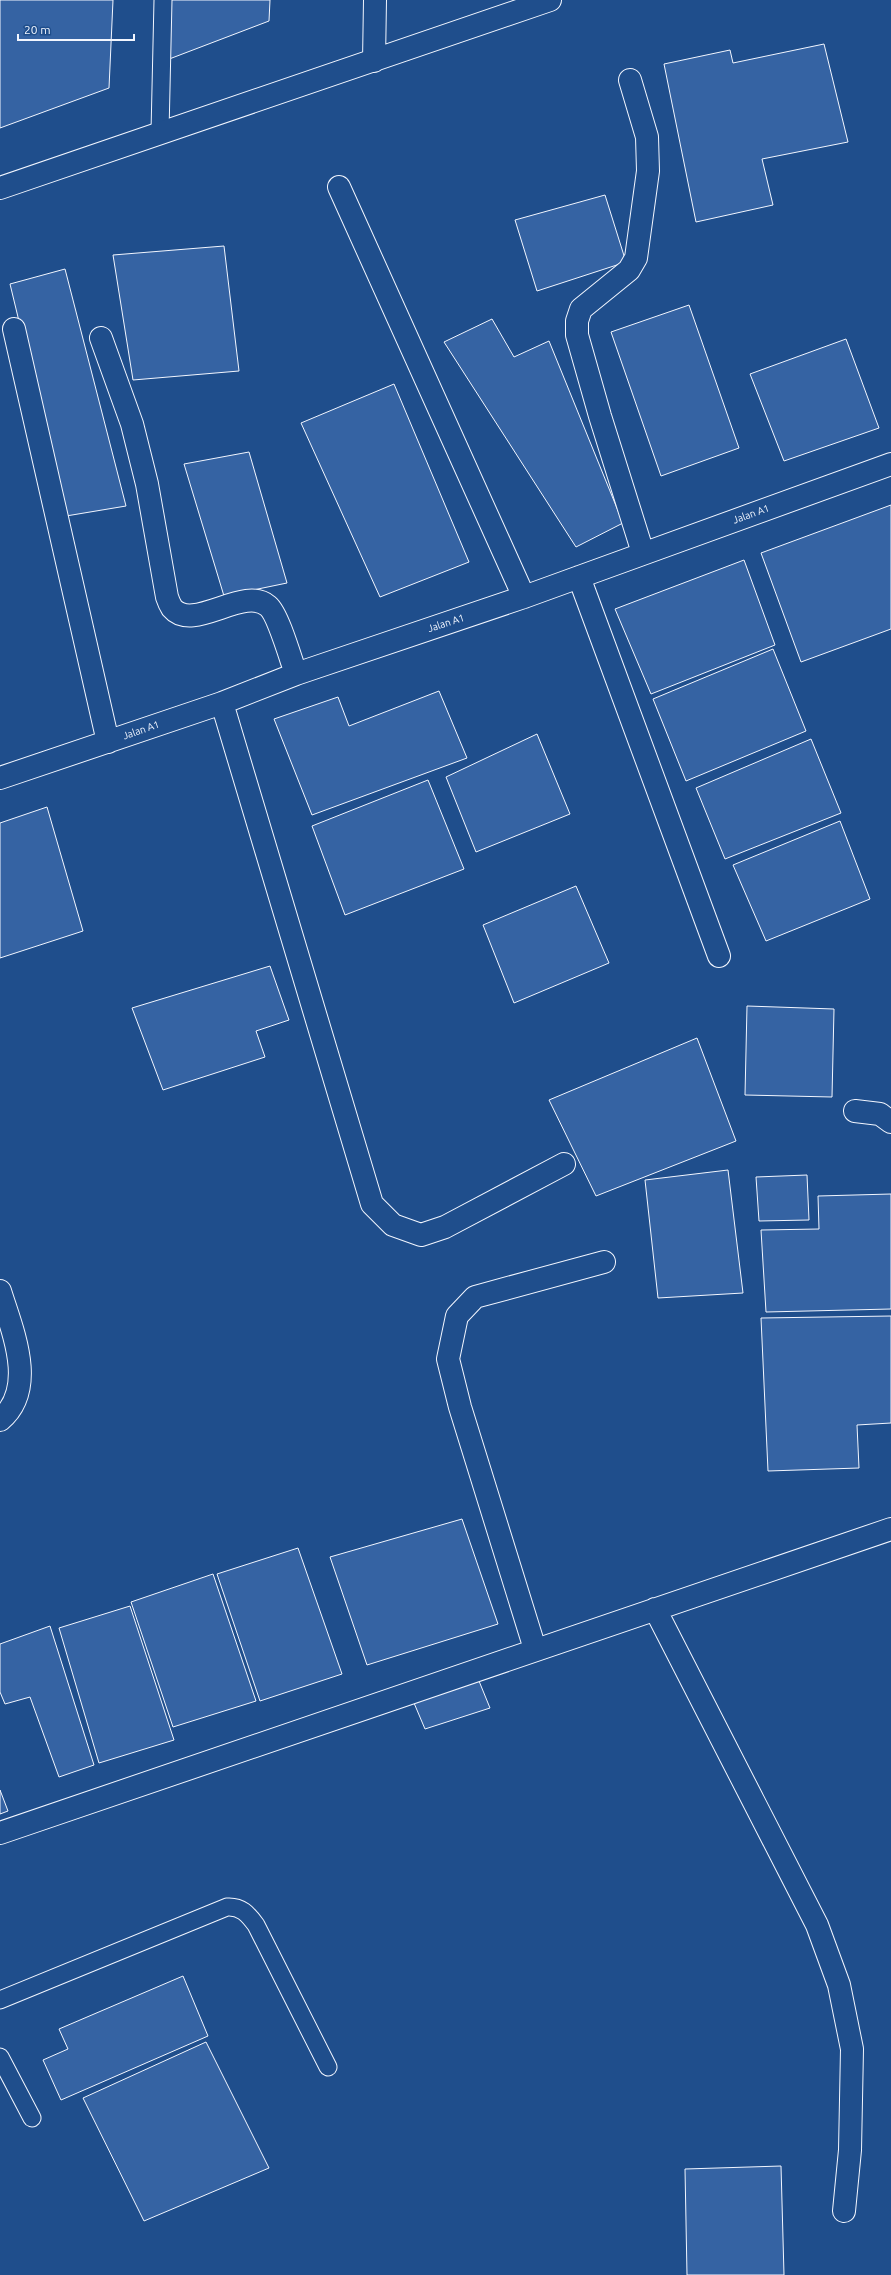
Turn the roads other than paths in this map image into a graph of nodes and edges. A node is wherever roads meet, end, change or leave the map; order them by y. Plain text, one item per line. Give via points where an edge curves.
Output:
1 (163, 0) edge
2 (375, 0) edge
3 (550, 0) edge
4 (374, 61) junction
5 (630, 80) dead end
6 (160, 132) junction
7 (0, 188) edge
8 (339, 188) dead end
9 (14, 329) dead end
10 (101, 338) dead end
11 (891, 464) edge
12 (644, 553) junction
13 (579, 577) junction
14 (524, 598) junction
15 (296, 674) junction
16 (222, 702) junction
17 (108, 742) junction
18 (0, 778) edge
19 (720, 956) dead end
20 (855, 1111) dead end
21 (891, 1122) edge
22 (564, 1164) dead end
23 (604, 1262) dead end
24 (0, 1291) edge
25 (0, 1420) edge
26 (891, 1529) edge
27 (655, 1609) junction
28 (535, 1649) junction
29 (0, 1833) edge
30 (0, 2000) edge
31 (0, 2057) edge
32 (328, 2067) dead end
33 (32, 2118) dead end
34 (844, 2211) dead end

1 - 6 lane
2 - 4 street
3 - 4 street
4 - 6 street
5 - 12 street via 647,137 648,171 636,258 629,270 581,308 577,321 577,336
6 - 7 street
8 - 14 street
9 - 17 street
10 - 15 street via 132,424 147,484 167,597 172,608 183,615 196,615 247,601 258,601 269,606 275,615
11 - 12 street, Jalan A1
12 - 13 street, Jalan A1
13 - 14 street, Jalan A1
13 - 19 street
14 - 15 street, Jalan A1
15 - 16 street, Jalan A1
16 - 17 street, Jalan A1
16 - 22 street via 372,1204 393,1225 421,1235 445,1227
17 - 18 street, Jalan A1
20 - 21 street via 880,1114
23 - 28 street via 475,1297 457,1316 448,1358 460,1407
24 - 25 street via 16,1346 20,1375 19,1394 8,1414
26 - 27 street
27 - 28 street
27 - 34 street via 817,1926 839,1985 852,2049 850,2150
28 - 29 street
30 - 32 lane via 227,1907 235,1906 247,1913 256,1925
31 - 33 lane

